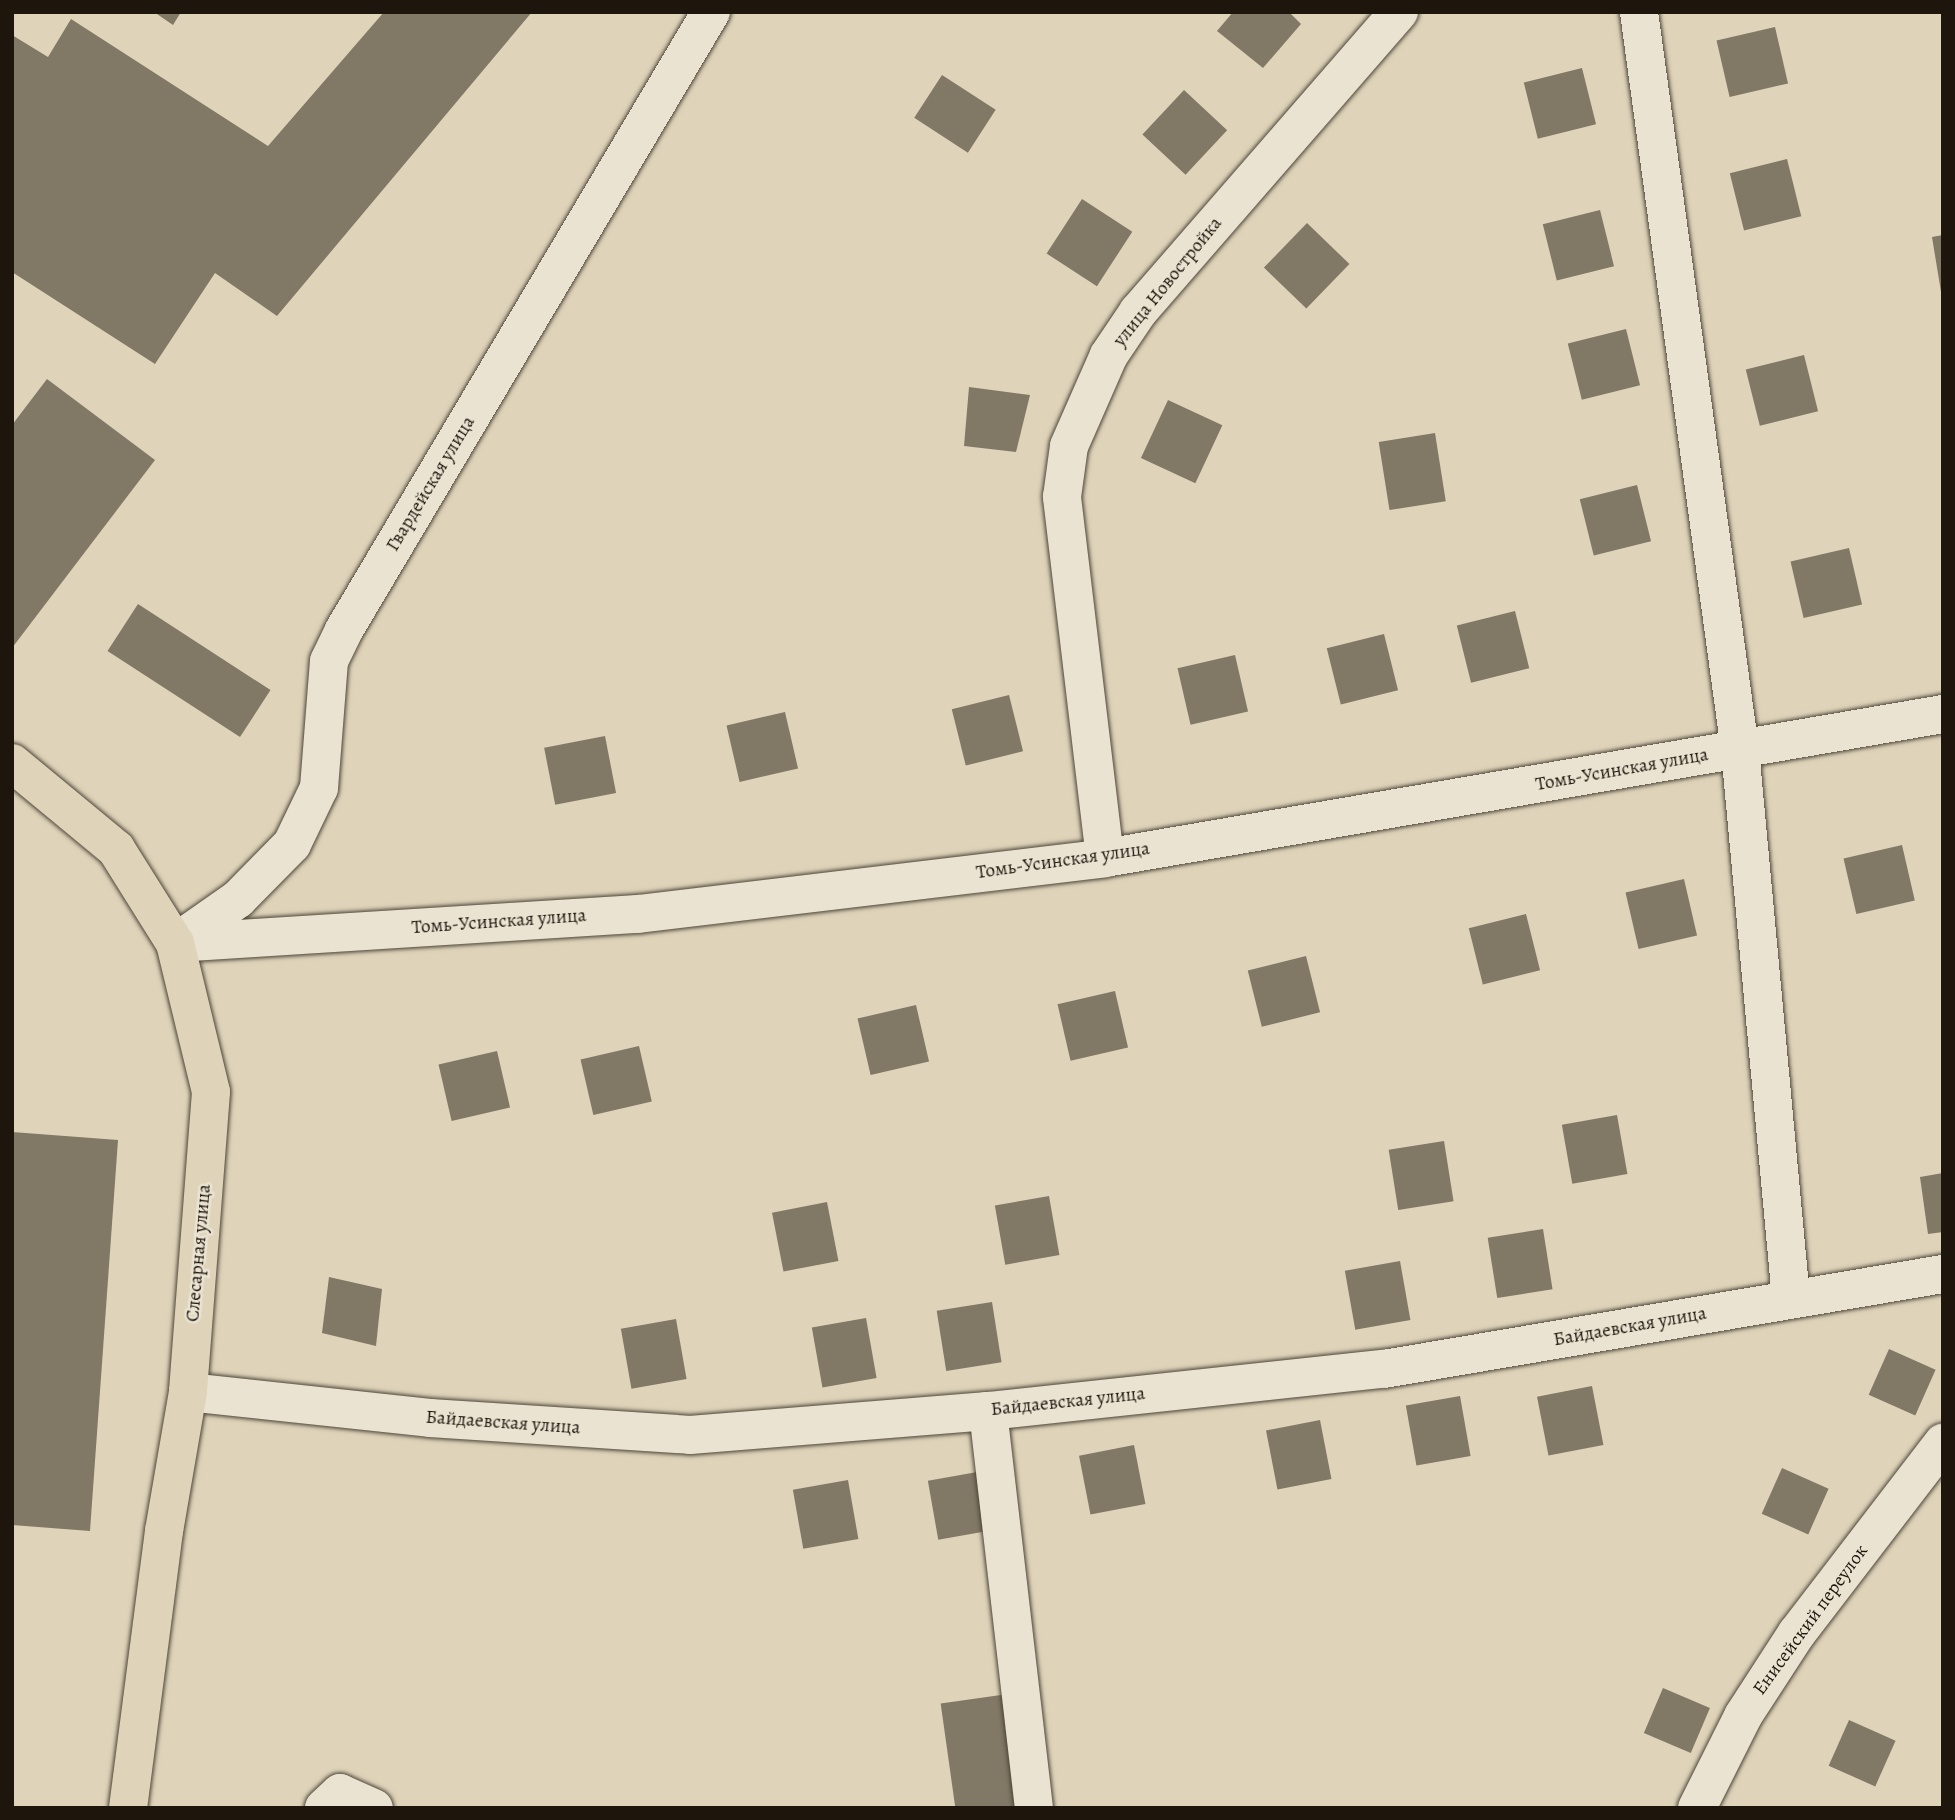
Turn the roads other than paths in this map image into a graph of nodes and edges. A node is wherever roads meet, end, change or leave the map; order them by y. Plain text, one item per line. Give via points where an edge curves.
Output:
1 (711, 12) edge
2 (1399, 12) edge
3 (1639, 12) edge
4 (1943, 714) edge
5 (1740, 750) junction
6 (12, 763) edge
7 (1105, 858) junction
8 (175, 943) junction
9 (1943, 1274) edge
10 (1791, 1299) junction
11 (188, 1392) junction
12 (988, 1410) junction
13 (1943, 1443) edge
14 (128, 1808) edge
15 (324, 1808) edge
16 (374, 1808) edge
17 (1034, 1808) edge
18 (1697, 1808) edge

1 - 8 street, Гвардейская улица via 344,630 329,661 319,788 292,844 237,899
2 - 7 street, улица Новостройка via 1138,312 1109,355 1069,446 1062,497
3 - 5 street
4 - 5 street, Томь-Усинская улица
5 - 7 street, Томь-Усинская улица
5 - 10 street
6 - 8 main road, Слесарная улица via 116,849
7 - 8 street, Томь-Усинская улица via 638,914
8 - 11 main road, Слесарная улица via 211,1092
9 - 10 street, Байдаевская улица
10 - 12 street, Байдаевская улица via 1384,1369
11 - 12 street, Байдаевская улица via 430,1418 690,1435
11 - 14 main road, Слесарная улица via 164,1531
12 - 17 street
13 - 18 street, Енисейский переулок via 1797,1633 1743,1716
15 - 16 street via 340,1793

